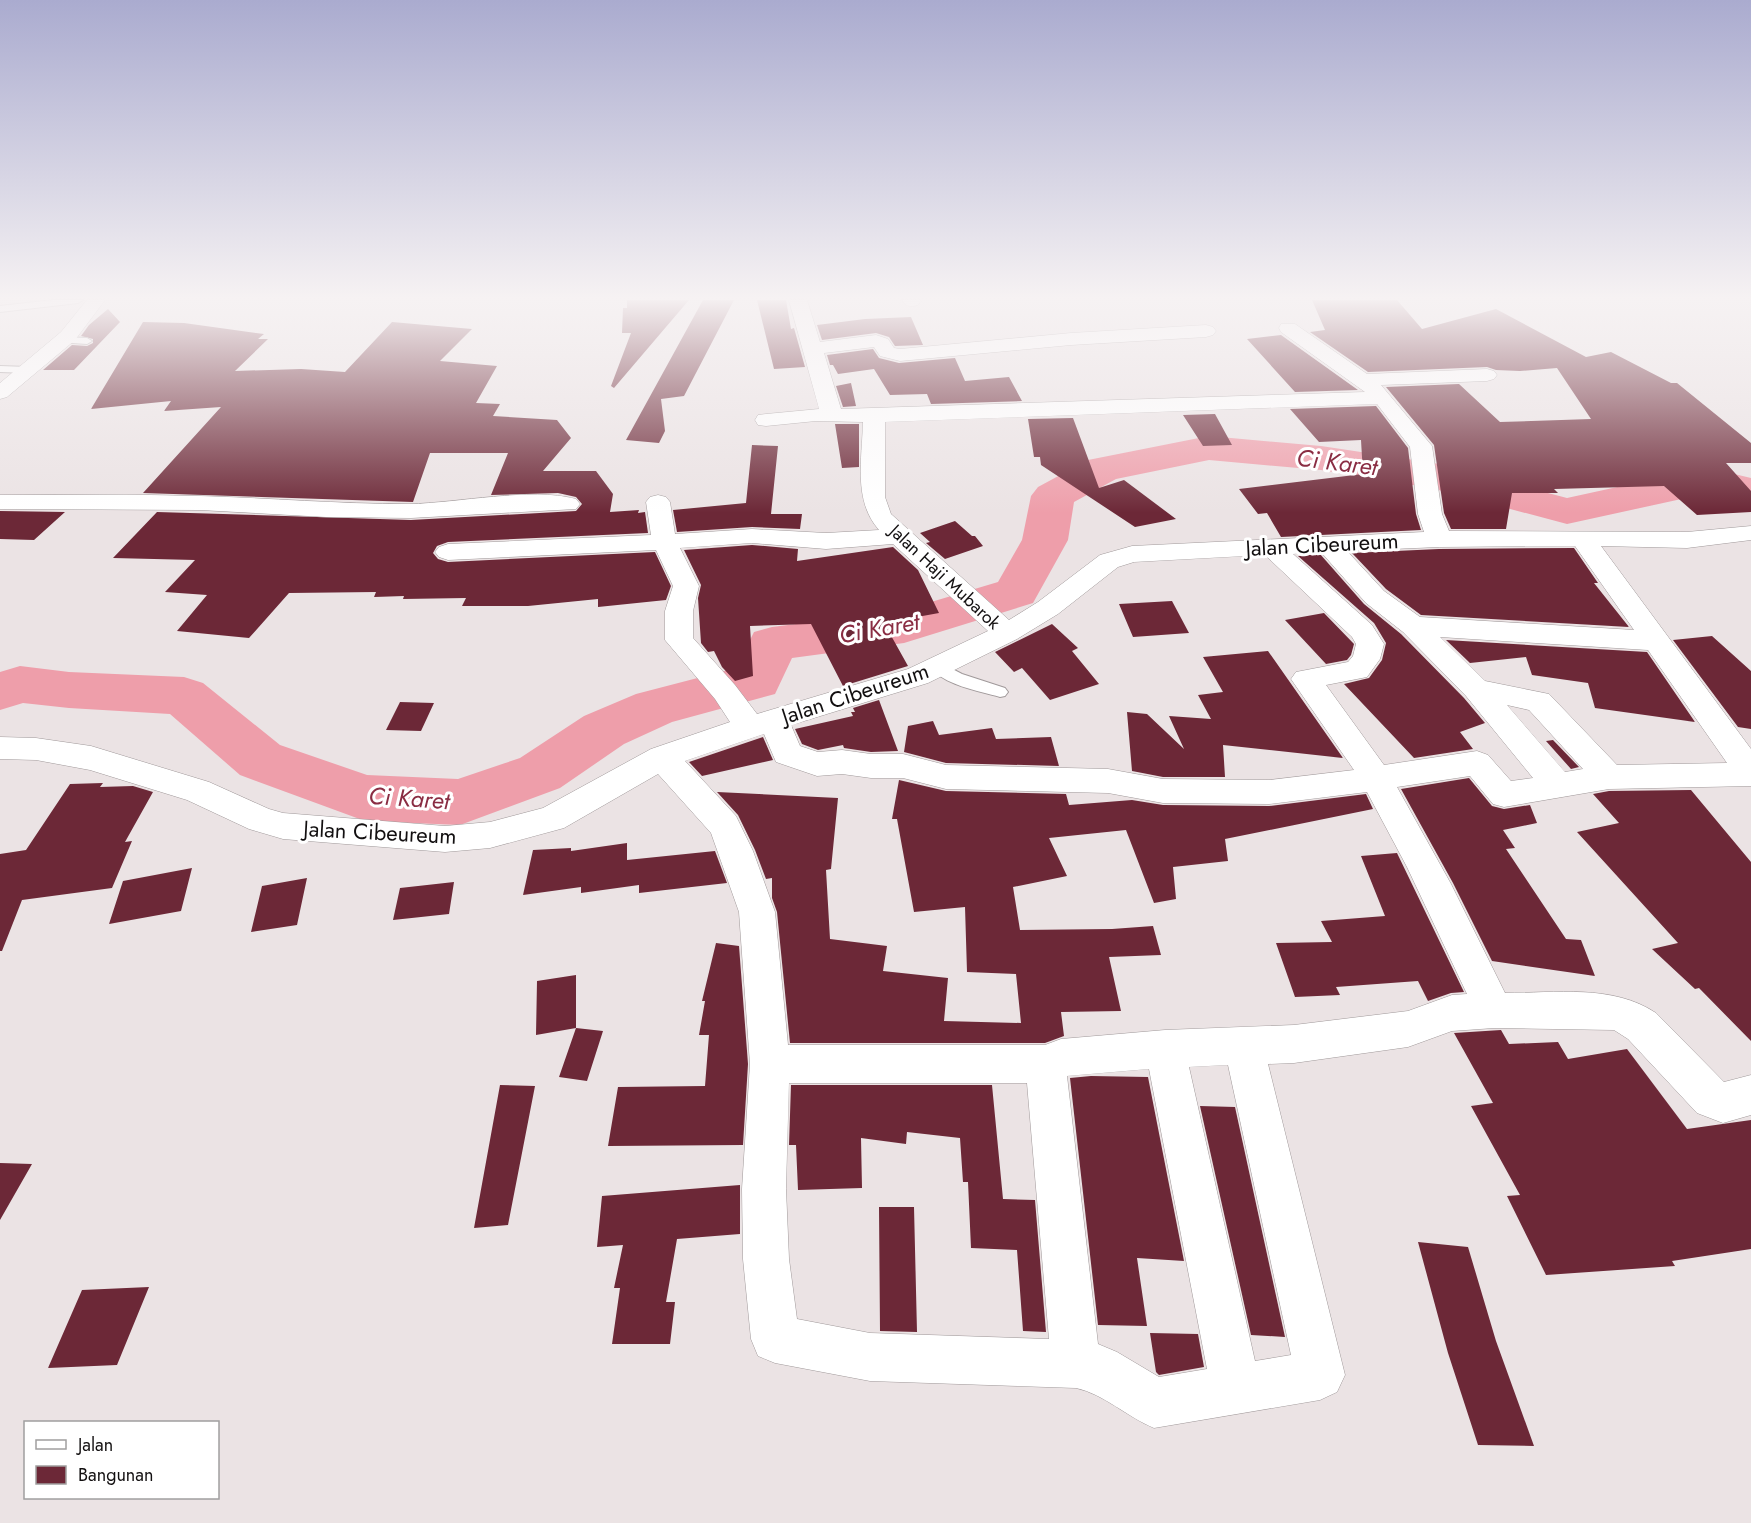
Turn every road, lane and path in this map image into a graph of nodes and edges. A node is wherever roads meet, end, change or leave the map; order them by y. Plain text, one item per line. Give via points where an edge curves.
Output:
1 (26, 371) edge
2 (819, 371) edge
3 (1350, 371) edge
4 (1487, 375) dead end
5 (1363, 380) junction
6 (0, 393) edge
7 (1383, 398) junction
8 (832, 415) junction
9 (874, 415) junction
10 (766, 420) dead end
11 (0, 502) edge
12 (658, 502) dead end
13 (533, 503) junction
14 (568, 504) dead end
15 (1751, 533) edge
16 (898, 536) junction
17 (1582, 538) junction
18 (1439, 539) junction
19 (664, 541) junction
20 (1327, 544) junction
21 (524, 547) junction
22 (1271, 547) junction
23 (448, 552) dead end
24 (1413, 626) junction
25 (1007, 633) junction
26 (1658, 641) junction
27 (937, 666) junction
28 (1476, 689) junction
29 (1000, 692) dead end
30 (762, 723) junction
31 (0, 748) edge
32 (662, 757) junction
33 (1751, 773) edge
34 (1609, 777) junction
35 (1376, 778) junction
36 (1557, 785) junction
37 (1494, 1010) junction
38 (1244, 1046) junction
39 (1165, 1049) junction
40 (770, 1064) junction
41 (1046, 1064) junction
42 (1751, 1095) edge
43 (1076, 1364) junction
44 (1236, 1389) junction

1 - 6 street
2 - 8 street
3 - 5 street
4 - 5 street
5 - 7 street
7 - 9 street
7 - 18 street via 1421,446 1430,514
8 - 9 street
8 - 10 street
9 - 16 street, Jalan Haji Mubarok via 873,497 880,516
11 - 13 street via 200,503 411,511
12 - 19 street
13 - 14 street
13 - 21 street
15 - 17 street, Jalan Cibeureum via 1687,540
16 - 19 street via 826,541 760,536
16 - 25 street, Jalan Haji Mubarok
17 - 18 street, Jalan Cibeureum
17 - 26 street
18 - 20 street, Jalan Cibeureum
19 - 21 street
19 - 30 street via 686,586 679,640 725,692
20 - 22 street, Jalan Cibeureum
20 - 24 street via 1375,597
21 - 23 street
22 - 25 street, Jalan Cibeureum via 1115,558
22 - 35 street via 1362,631 1370,644 1366,659 1357,670 1306,679
24 - 26 street
24 - 28 street
25 - 27 street, Jalan Cibeureum
26 - 33 street
27 - 29 lane via 957,678
27 - 30 street, Jalan Cibeureum via 918,676
28 - 34 street via 1538,701
28 - 36 street
30 - 32 street, Jalan Cibeureum
30 - 35 street via 787,754 818,764 903,766 946,777 1108,781 1163,791 1234,792 1269,792
31 - 32 street, Jalan Cibeureum via 62,752 110,763 198,791 283,826 445,839 490,835 552,819
32 - 40 street via 724,825 751,891 757,912
33 - 34 street
34 - 36 street
35 - 36 street via 1477,763 1504,795
35 - 37 street via 1432,879
37 - 38 street via 1452,1013 1408,1029 1294,1044
37 - 42 street via 1624,1015 1652,1034 1712,1099 1723,1103
38 - 39 street
38 - 44 street via 1320,1374
39 - 41 street via 1061,1058
39 - 44 street
40 - 41 street
40 - 43 street via 764,1189 766,1259 775,1339 870,1358
41 - 43 street
43 - 44 street via 1100,1370 1154,1403

